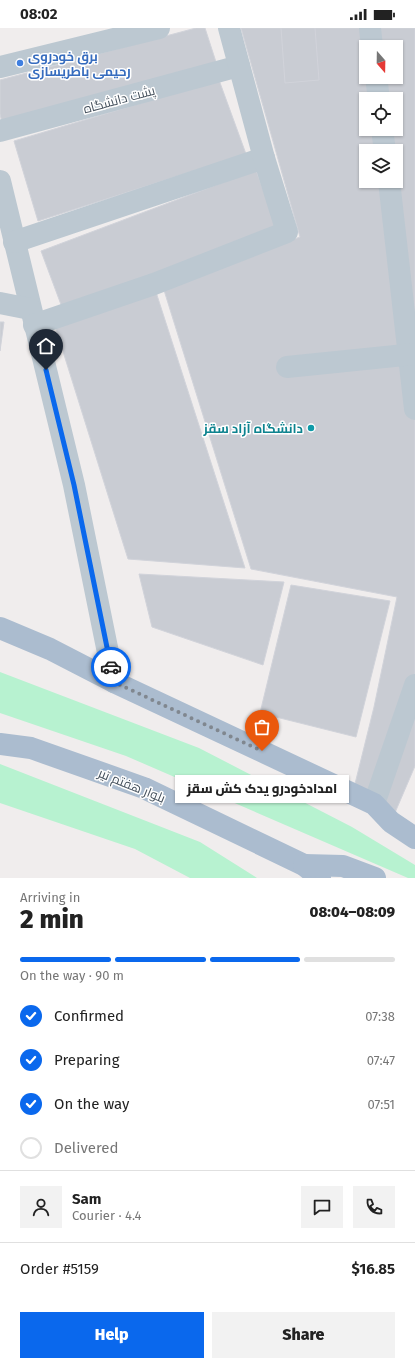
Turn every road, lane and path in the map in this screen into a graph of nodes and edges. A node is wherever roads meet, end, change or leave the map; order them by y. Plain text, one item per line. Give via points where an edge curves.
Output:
1 (159, 28) edge
2 (228, 28) edge
3 (370, 28) edge
4 (371, 40) edge
5 (239, 66) junction
6 (0, 67) edge
7 (0, 131) edge
8 (264, 158) junction
9 (0, 181) edge
10 (389, 188) edge
11 (14, 242) junction
12 (0, 303) edge
13 (32, 317) junction
14 (412, 355) edge
15 (287, 367) dead end
16 (415, 409) edge
17 (0, 628) edge
18 (114, 682) junction
19 (415, 685) edge
20 (0, 744) edge
21 (374, 804) junction
22 (415, 838) edge
23 (312, 871) edge
24 (375, 878) edge

1 - 6 street
2 - 5 street
3 - 4 street
5 - 7 street, پشت دانشگاه
5 - 8 street
8 - 11 street
8 - 13 street via 287,232 154,284
9 - 11 street
10 - 14 street
11 - 13 street
12 - 13 street
13 - 18 street via 74,485
14 - 15 street
14 - 16 street
17 - 18 main road via 50,649
18 - 21 main road
19 - 21 street
20 - 23 main road, بلوار هفتم تیر via 31,748 144,788
21 - 22 main road via 391,822
23 - 24 main road via 343,866

